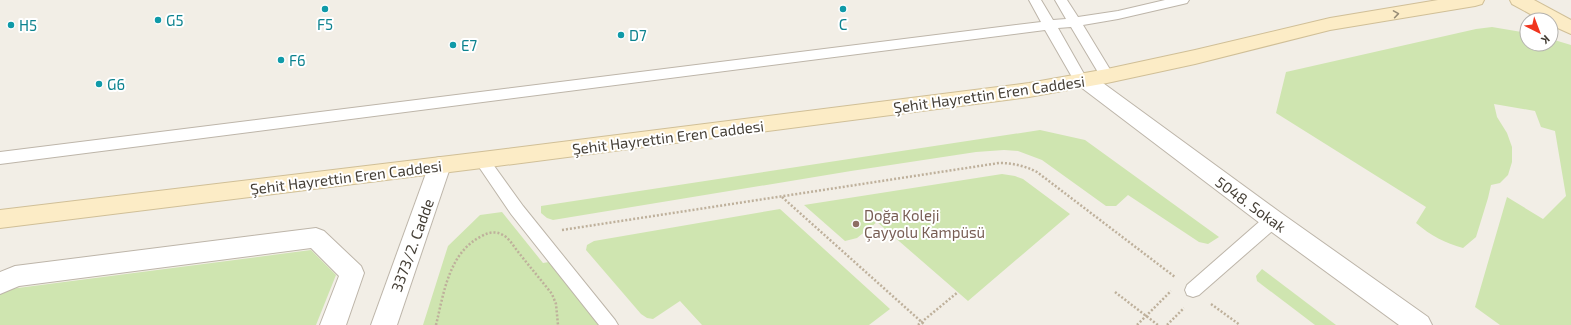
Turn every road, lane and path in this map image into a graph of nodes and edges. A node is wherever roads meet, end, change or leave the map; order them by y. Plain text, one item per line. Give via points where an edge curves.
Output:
1 (1034, 0) edge
2 (1061, 0) edge
3 (1184, 0) edge
4 (1385, 0) edge
5 (1476, 0) edge
6 (1519, 0) edge
7 (1074, 22) junction
8 (1330, 24) junction
9 (1048, 25) junction
10 (1571, 28) edge
11 (1091, 79) junction
12 (0, 158) edge
13 (482, 160) junction
14 (440, 165) junction
15 (781, 197) junction
16 (0, 219) edge
17 (1273, 220) junction
18 (536, 234) junction
19 (0, 284) edge
20 (1193, 290) junction
21 (958, 292) dead end
22 (1115, 292) dead end
23 (1169, 293) dead end
24 (1186, 306) dead end
25 (1146, 316) junction
26 (920, 324) edge
27 (333, 325) edge
28 (384, 325) edge
29 (436, 325) edge
30 (558, 325) edge
31 (609, 325) edge
32 (925, 325) edge
33 (1137, 325) edge
34 (1158, 325) edge
35 (1167, 325) edge
36 (1240, 325) edge
37 (1419, 325) edge

1 - 9 lane
2 - 7 lane
3 - 7 lane
4 - 8 main road, Şehit Hayrettin Eren Caddesi
8 -> 5 main road, Şehit Hayrettin Eren Caddesi
6 - 10 main road
7 - 9 lane
7 - 11 lane
8 - 11 main road, Şehit Hayrettin Eren Caddesi
9 - 11 lane
9 - 12 lane
11 - 13 main road, Şehit Hayrettin Eren Caddesi via 1028,90
11 - 17 street, 5048. Sokak
13 - 14 main road, Şehit Hayrettin Eren Caddesi
13 - 18 lane
14 - 16 main road, Şehit Hayrettin Eren Caddesi
14 - 28 street, 3373/2. Cadde
15 - 18 path
15 - 20 path via 999,163 1022,165 1037,172
15 - 26 path
17 - 20 lane
17 - 37 street, 5048. Sokak
18 - 31 lane
19 - 27 street via 15,276 316,238 352,273
20 - 36 path
21 - 26 path
22 - 25 path
23 - 25 path
24 - 35 path
25 - 33 path
25 - 34 path
26 - 32 path
29 - 30 path via 450,273 459,256 468,244 491,232 500,232 506,237 546,286 556,304

